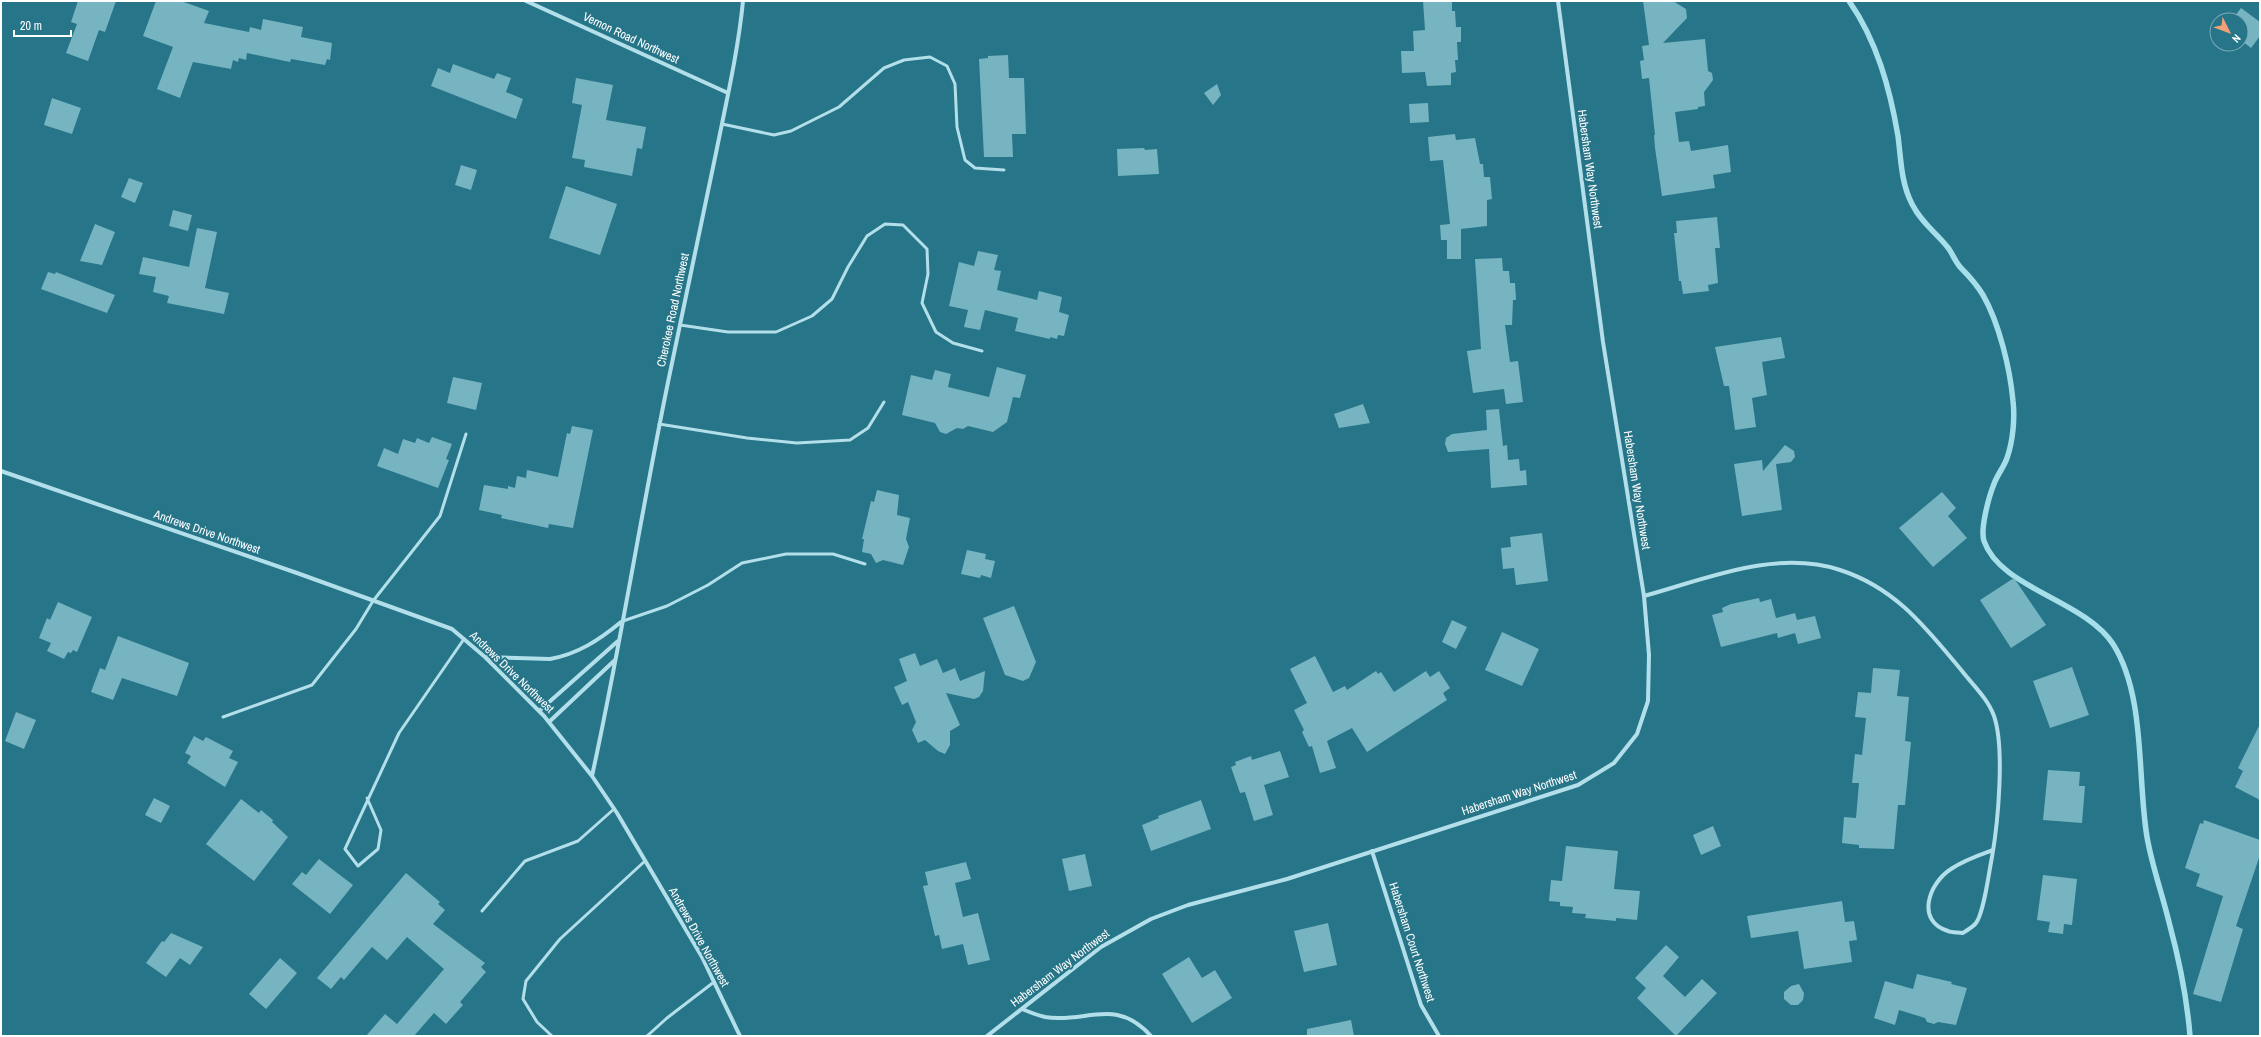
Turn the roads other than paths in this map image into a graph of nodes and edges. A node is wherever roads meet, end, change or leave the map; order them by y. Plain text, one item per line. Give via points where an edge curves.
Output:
1 (526, 1) edge
2 (743, 1) edge
3 (1558, 1) edge
4 (728, 93) junction
5 (722, 124) junction
6 (1004, 170) dead end
7 (680, 326) junction
8 (982, 351) dead end
9 (884, 402) dead end
10 (659, 424) junction
11 (466, 434) dead end
12 (1, 471) edge
13 (865, 564) dead end
14 (1644, 596) junction
15 (373, 601) junction
16 (621, 622) junction
17 (464, 639) junction
18 (618, 640) junction
19 (485, 656) junction
20 (616, 660) junction
21 (539, 711) junction
22 (223, 717) dead end
23 (549, 722) junction
24 (592, 776) junction
25 (367, 798) junction
26 (614, 809) junction
27 (1993, 850) junction
28 (1372, 851) junction
29 (645, 861) junction
30 (482, 911) dead end
31 (714, 982) junction
32 (1022, 1009) junction
33 (552, 1036) edge
34 (647, 1036) edge
35 (740, 1036) edge
36 (987, 1036) edge
37 (1151, 1036) edge
38 (1439, 1036) edge

1 - 4 street, Vernon Road Northwest
2 - 4 street, Cherokee Road Northwest via 741,26
3 - 14 street, Habersham Way Northwest via 1604,342
4 - 5 street, Cherokee Road Northwest
5 - 6 lane via 774,135 791,131 839,107 884,68 904,60 930,58 947,66 955,84 957,127 964,160 975,168
5 - 7 street, Cherokee Road Northwest
7 - 8 lane via 728,332 776,332 812,316 832,300 848,266 867,236 885,224 903,225 927,249 928,274 922,303 936,332 953,343
7 - 10 street, Cherokee Road Northwest
9 - 10 lane via 868,428 850,440 797,443
10 - 16 street, Cherokee Road Northwest
11 - 15 lane via 440,516
12 - 15 street, Andrews Drive Northwest
13 - 16 lane via 833,554 786,554 742,563 708,585 667,606
14 - 27 street via 1745,568 1784,562 1812,564 1839,570 1888,593 1922,624 1994,714 1999,745 1997,827
14 - 28 street, Habersham Way Northwest via 1649,656 1648,702 1637,734 1614,763 1578,785
15 - 17 street, Andrews Drive Northwest via 452,629
15 - 22 lane via 356,629 312,685
16 - 18 street, Cherokee Road Northwest
16 - 19 street via 588,647 560,658
17 - 19 street, Andrews Drive Northwest
17 - 25 lane via 399,733
18 - 20 street, Cherokee Road Northwest
18 - 21 street
19 - 21 street, Andrews Drive Northwest
20 - 23 street
20 - 24 street, Cherokee Road Northwest
21 - 23 street, Andrews Drive Northwest
23 - 24 street, Andrews Drive Northwest
24 - 26 street, Andrews Drive Northwest
25 - 25 lane via 345,849 358,866 378,849 381,830
26 - 29 street, Andrews Drive Northwest
26 - 30 lane via 578,841 525,861
27 - 27 street via 1977,922 1963,932 1947,931 1933,922 1927,905 1932,887 1950,869
28 - 32 street, Habersham Way Northwest via 1287,879 1188,905 1151,919 1101,947
28 - 38 street, Habersham Court Northwest via 1421,1005
29 - 31 street, Andrews Drive Northwest
29 - 33 lane via 560,939 526,981 523,999 537,1022
31 - 34 lane
31 - 35 street, Andrews Drive Northwest
32 - 36 street, Habersham Way Northwest
32 - 37 street via 1046,1017 1108,1013 1142,1026

